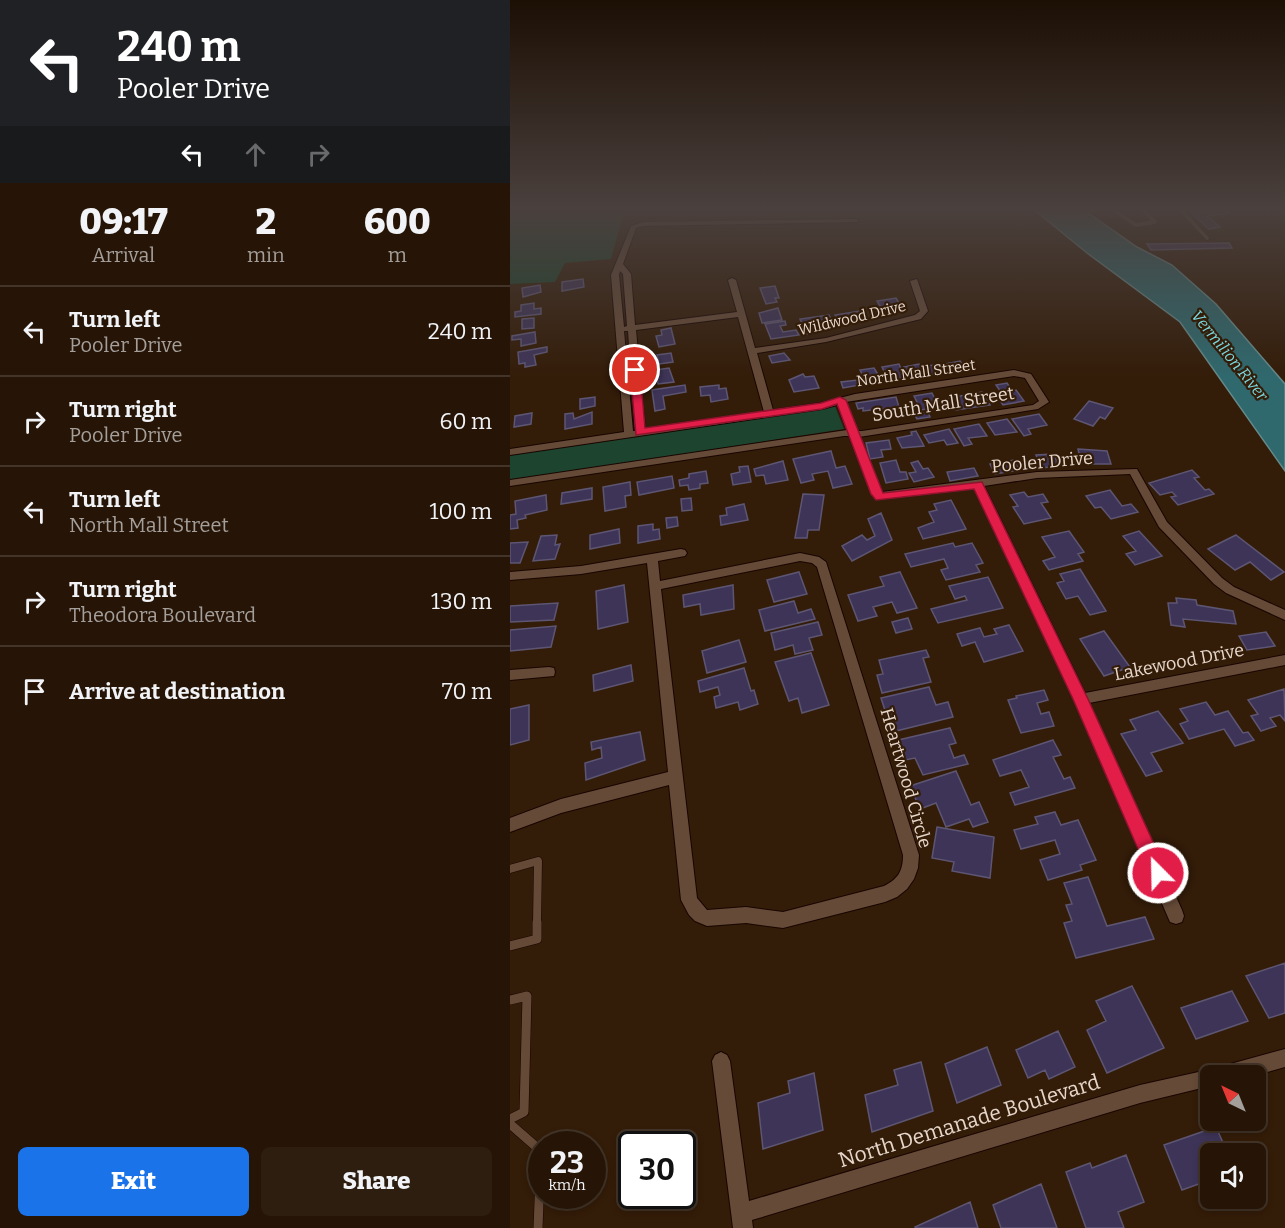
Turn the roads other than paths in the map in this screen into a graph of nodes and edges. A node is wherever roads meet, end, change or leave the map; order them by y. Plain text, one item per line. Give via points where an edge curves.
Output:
1 (620, 266) joint
2 (732, 280) dead end
3 (914, 281) dead end
4 (742, 314) junction
5 (632, 328) junction
6 (620, 329) junction
7 (752, 351) junction
8 (1036, 388) joint
9 (840, 400) junction
10 (769, 413) junction
11 (640, 432) junction
12 (629, 434) junction
13 (854, 434) junction
14 (510, 452) edge
15 (510, 483) edge
16 (978, 484) junction
17 (681, 553) dead end
18 (652, 557) junction
19 (510, 576) edge
20 (655, 586) junction
21 (1285, 615) edge
22 (1285, 660) edge
23 (549, 672) dead end
24 (510, 675) edge
25 (1081, 699) junction
26 (675, 777) junction
27 (510, 825) edge
28 (510, 869) edge
29 (1176, 916) dead end
30 (510, 946) edge
31 (510, 1000) edge
32 (1285, 1058) edge
33 (721, 1062) dead end
34 (1258, 1065) edge
35 (1200, 1079) edge
36 (510, 1119) edge
37 (510, 1124) edge
38 (742, 1220) edge
39 (538, 1228) edge

1 - 5 street via 627,274
1 - 6 street via 615,275
2 - 4 street
3 - 7 street, Wildwood Drive via 924,311 918,317 826,340
4 - 5 street
4 - 7 street
5 - 6 street
5 - 11 street
6 - 12 street
7 - 10 street
8 - 9 street, North Mall Street via 1026,375 1018,373
8 - 13 street, South Mall Street via 1044,402 1035,407
9 - 10 street, North Mall Street
9 - 13 street, Pooler Drive
10 - 11 street, North Mall Street
11 - 12 street, North Mall Street
12 - 14 street, North Mall Street
13 - 15 street, South Mall Street
13 - 16 street, Pooler Drive via 880,497
16 - 21 street, Pooler Drive via 1037,476 1133,471 1163,524 1218,581
16 - 25 street
17 - 18 street
18 - 19 street via 580,570
18 - 20 street, Heartwood Circle
20 - 26 street, Heartwood Circle
20 - 26 street, Heartwood Circle via 793,558 808,557 822,565 911,855 907,879 885,894 783,920 703,916 689,900
22 - 25 street, Lakewood Drive
23 - 24 street
25 - 29 street
26 - 27 street via 561,806
28 - 30 lane via 538,861 537,939
31 - 36 lane via 527,996 524,1112
32 - 34 street
33 - 38 street
35 - 38 street, North Demanade Boulevard via 1140,1094
37 - 39 lane via 541,1151

